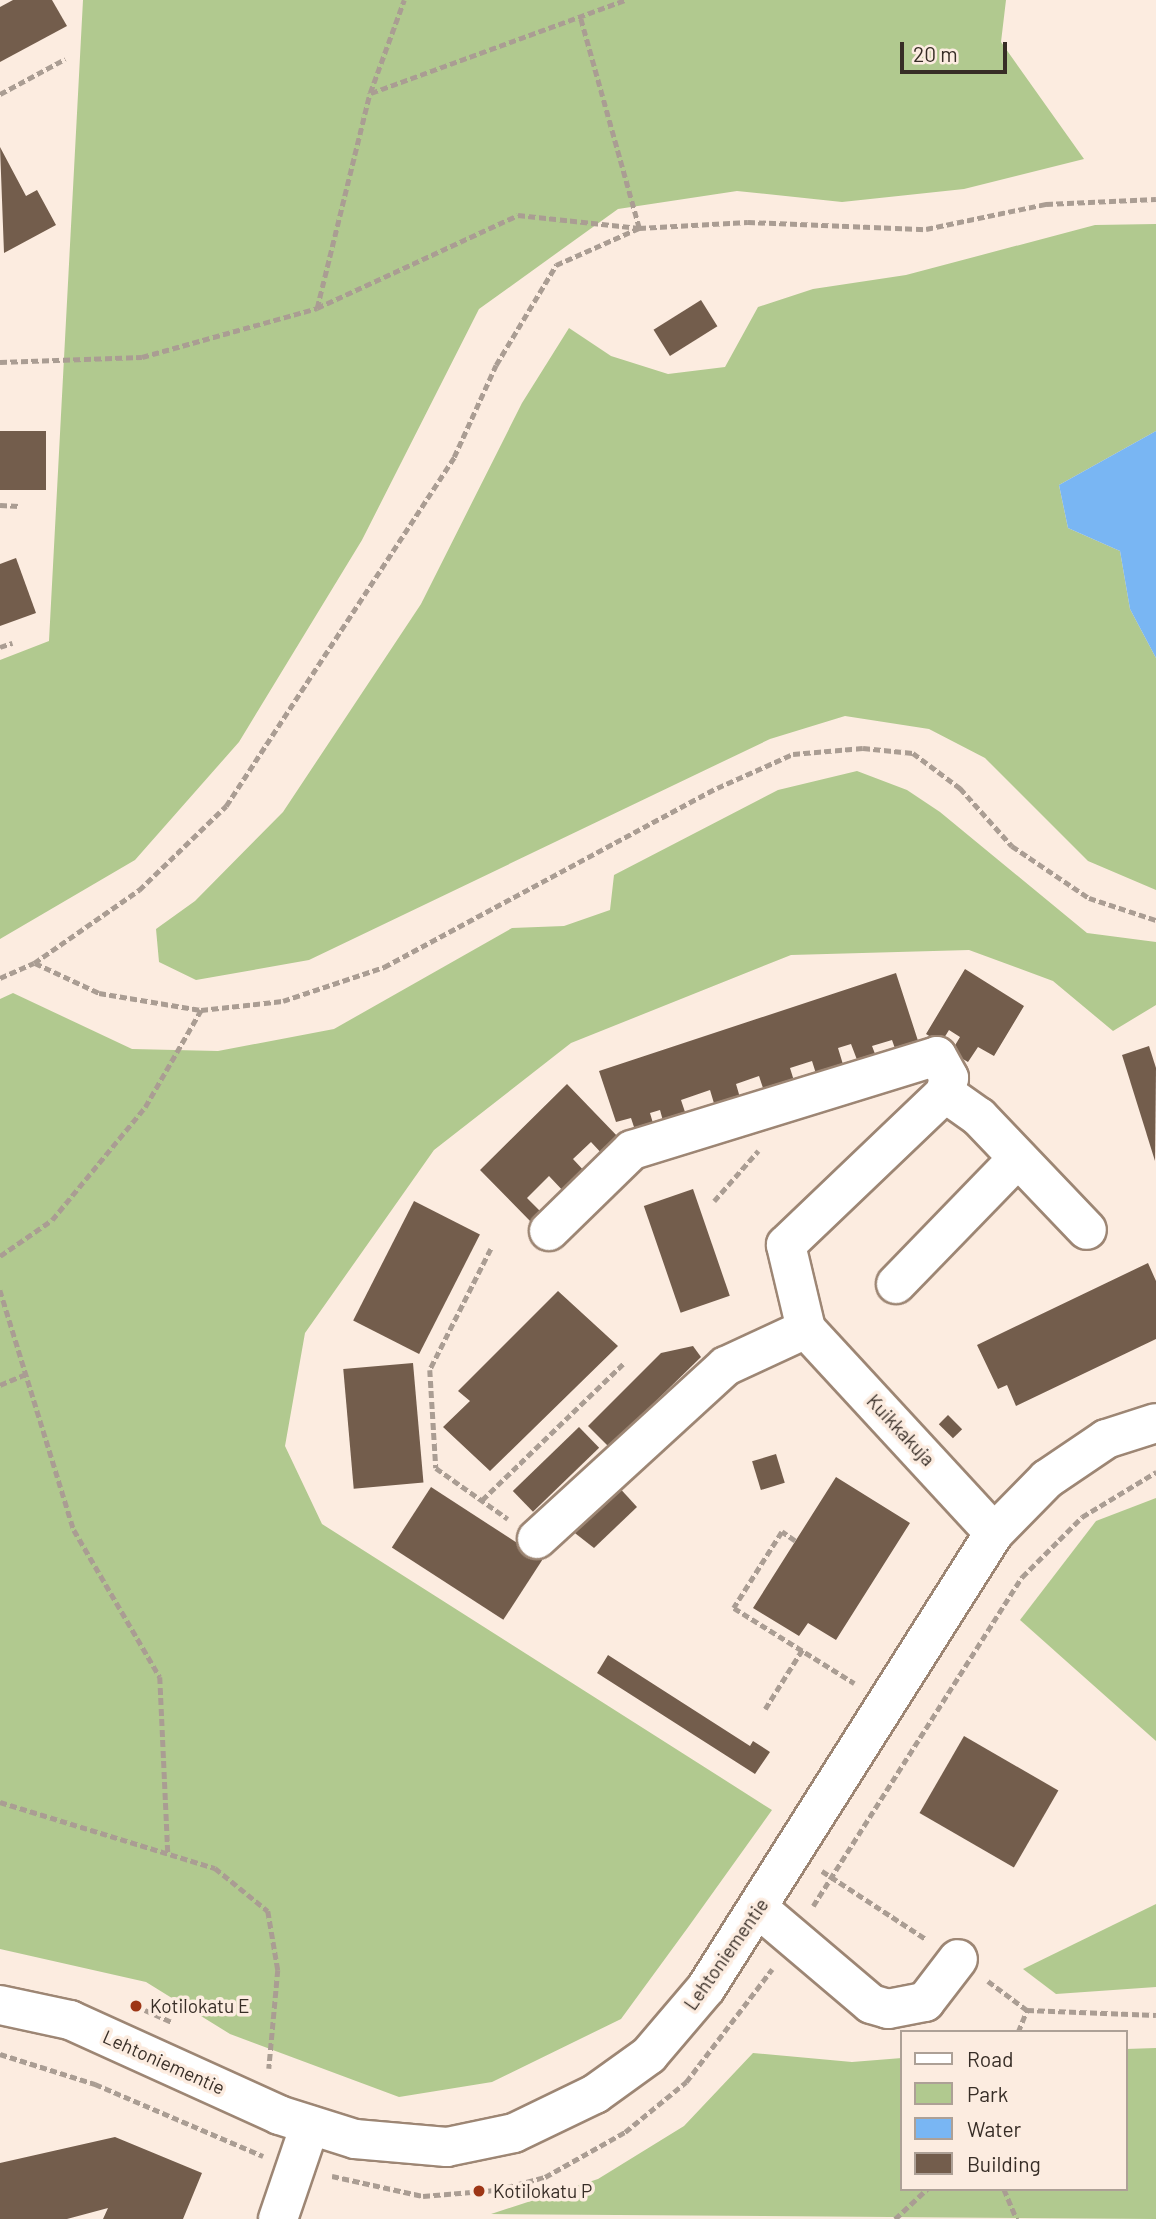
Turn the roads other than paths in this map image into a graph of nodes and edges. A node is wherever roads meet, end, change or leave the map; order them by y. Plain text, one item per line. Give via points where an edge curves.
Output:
1 (945, 1093) junction
2 (1018, 1158) junction
3 (1087, 1230) dead end
4 (549, 1231) dead end
5 (897, 1284) dead end
6 (806, 1329) junction
7 (1156, 1423) edge
8 (995, 1533) junction
9 (537, 1539) road end
10 (758, 1908) junction
11 (958, 1959) dead end
12 (0, 2006) edge
13 (310, 2125) junction
14 (278, 2219) edge

1 - 2 street
1 - 4 street via 946,1066 928,1055 632,1150
1 - 6 street via 786,1245
2 - 3 street
2 - 5 street
6 - 8 street, Kuikkakuja
6 - 9 street via 726,1366
7 - 8 street, Lehtoniementie via 1105,1439 1047,1479
8 - 10 street, Lehtoniementie
10 - 11 street via 872,2004 888,2009 925,2001
10 - 13 street, Lehtoniementie via 706,1989 649,2055 595,2094 514,2133 447,2147 355,2139
12 - 13 street, Lehtoniementie via 70,2020
13 - 14 street

